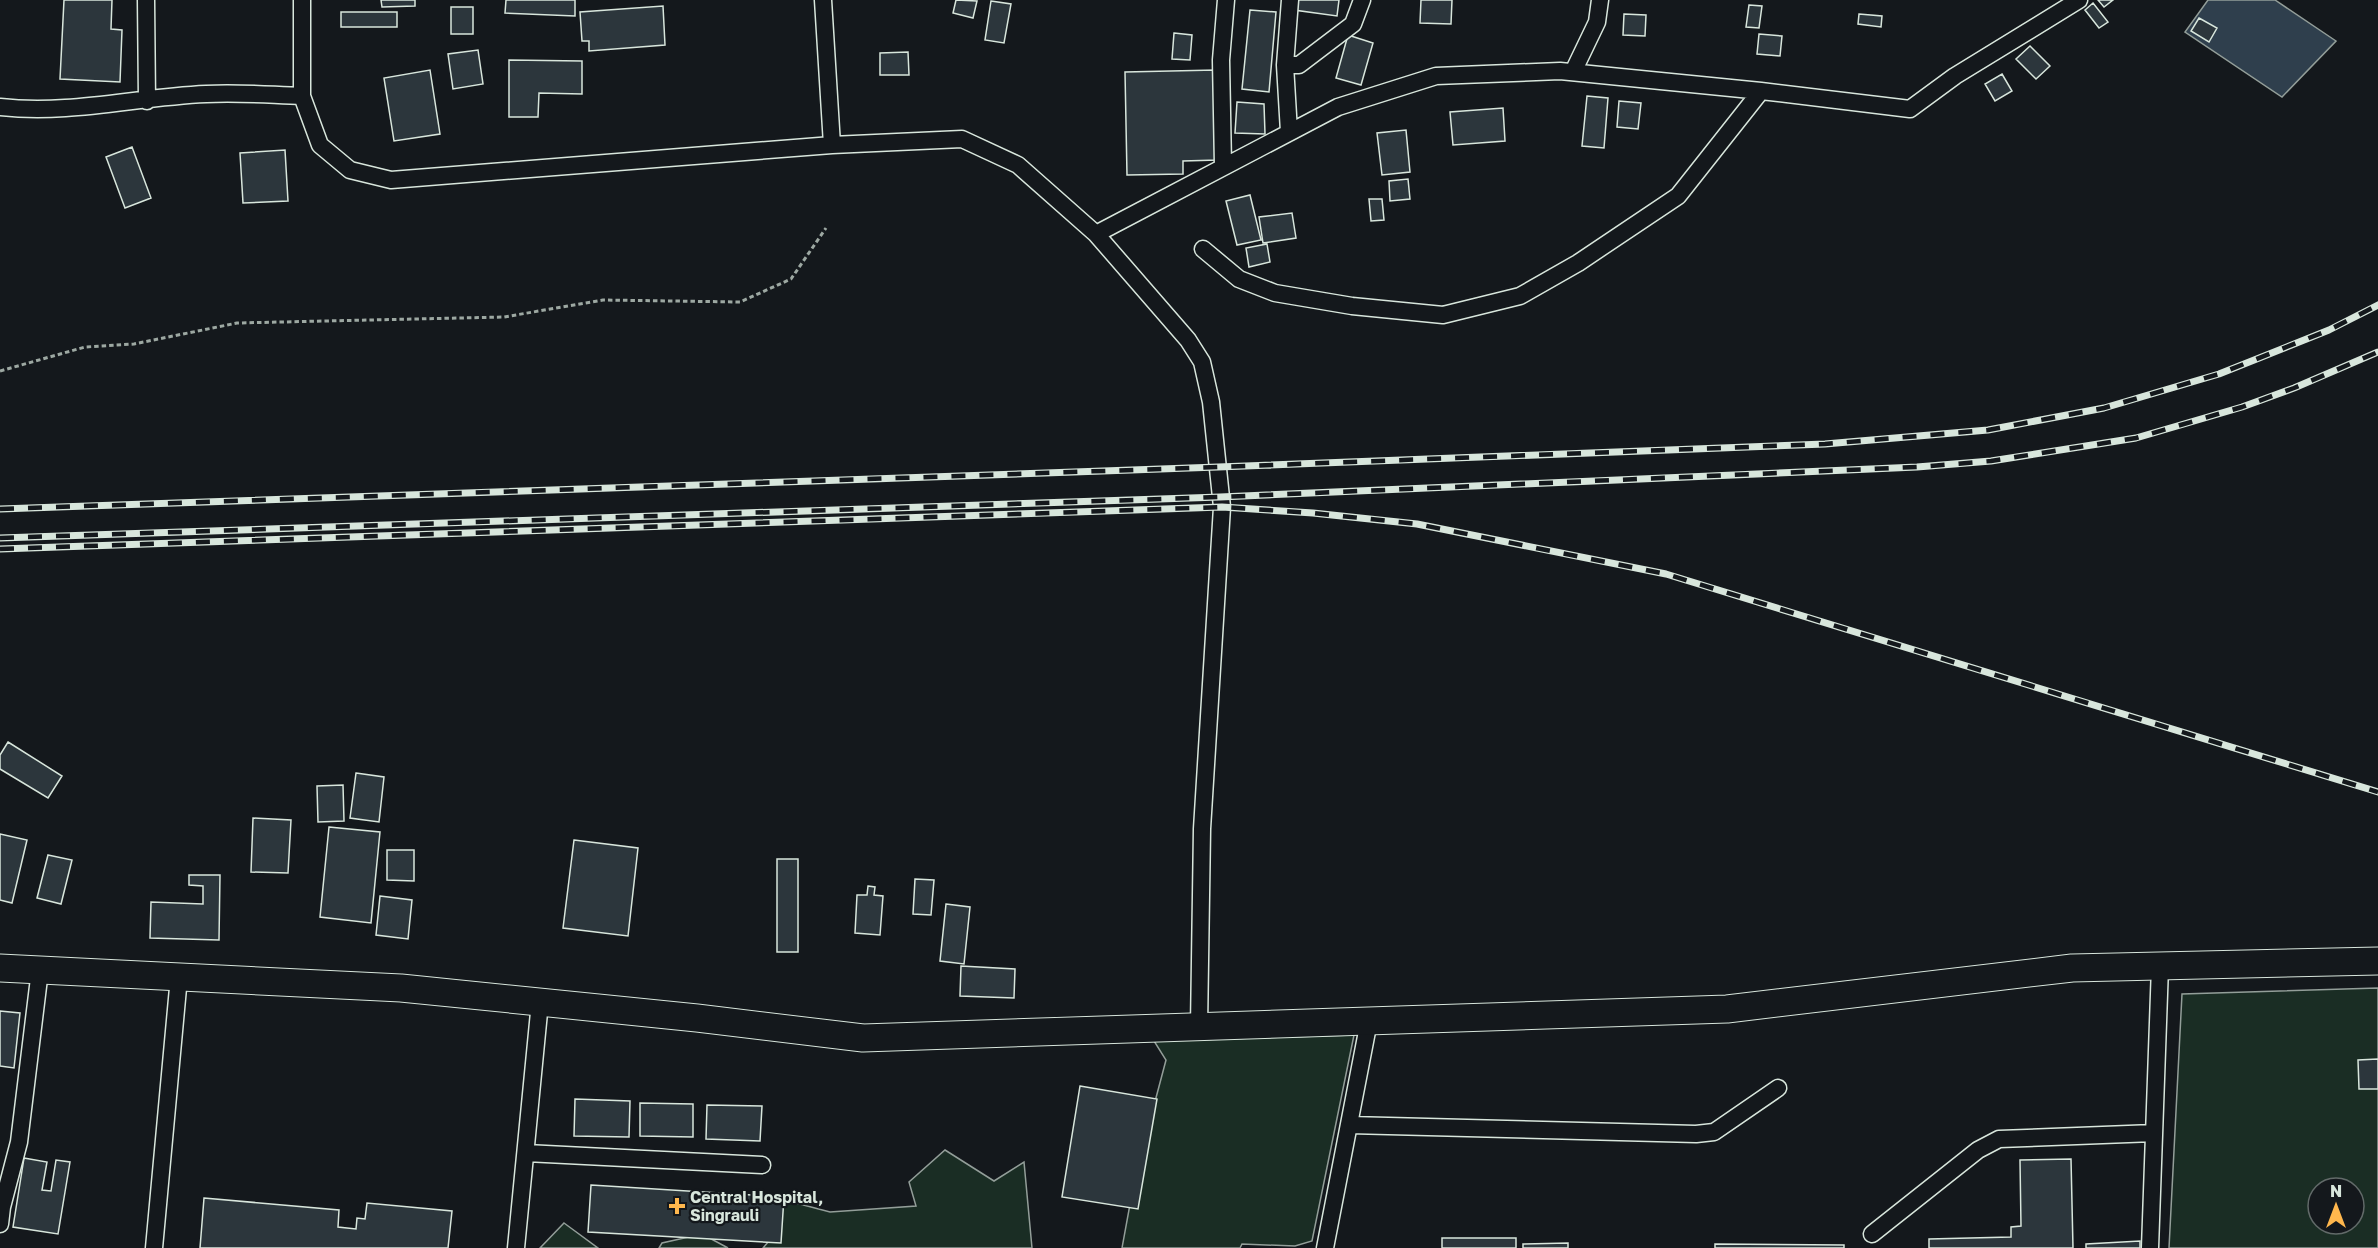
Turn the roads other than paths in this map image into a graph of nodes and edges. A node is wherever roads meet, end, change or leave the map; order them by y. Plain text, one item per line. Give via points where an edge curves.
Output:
1 (146, 0) edge
2 (302, 0) edge
3 (823, 0) edge
4 (1226, 0) edge
5 (1290, 0) edge
6 (1362, 0) edge
7 (1600, 0) edge
8 (2079, 0) edge
9 (1285, 65) junction
10 (1573, 72) junction
11 (1761, 91) junction
12 (302, 96) junction
13 (147, 101) junction
14 (0, 106) edge
15 (1289, 132) junction
16 (832, 145) junction
17 (1223, 166) junction
18 (1096, 234) junction
19 (1203, 249) dead end
20 (2378, 961) edge
21 (2160, 966) junction
22 (0, 968) edge
23 (40, 970) junction
24 (179, 977) junction
25 (540, 1002) junction
26 (1370, 1021) junction
27 (1199, 1027) junction
28 (1778, 1088) dead end
29 (1349, 1125) junction
30 (2154, 1133) junction
31 (526, 1153) junction
32 (762, 1165) dead end
33 (0, 1224) edge
34 (1872, 1234) dead end
35 (154, 1248) edge
36 (516, 1248) edge
37 (1325, 1248) edge
38 (2150, 1248) edge

1 - 13 street
2 - 12 street
3 - 16 street
4 - 17 street via 1221,60
5 - 9 street
6 - 9 street via 1353,24 1299,65
7 - 10 street via 1597,22
8 - 11 street via 1955,76 1910,109
9 - 15 street
10 - 11 street
10 - 15 street via 1436,76 1338,107
11 - 19 street via 1678,196 1578,263 1520,296 1443,315 1352,306 1275,293 1239,279
12 - 13 street via 206,94
12 - 16 street via 320,145 350,170 391,180
13 - 14 street via 73,109
15 - 17 street
16 - 18 street via 962,139 1018,165
17 - 18 street
18 - 27 street via 1188,340 1202,362 1210,402 1222,507 1202,829
20 - 21 main road
21 - 26 main road via 2072,968 1727,1009
21 - 30 street
22 - 23 main road
23 - 24 main road
23 - 33 street via 18,1142
24 - 25 main road via 401,988
24 - 35 street
25 - 27 main road via 863,1038
25 - 31 street
26 - 27 main road
26 - 29 street
28 - 29 street via 1714,1132 1696,1134
29 - 37 street
30 - 34 street via 1999,1139 1978,1150
30 - 38 street
31 - 32 street
31 - 36 street

